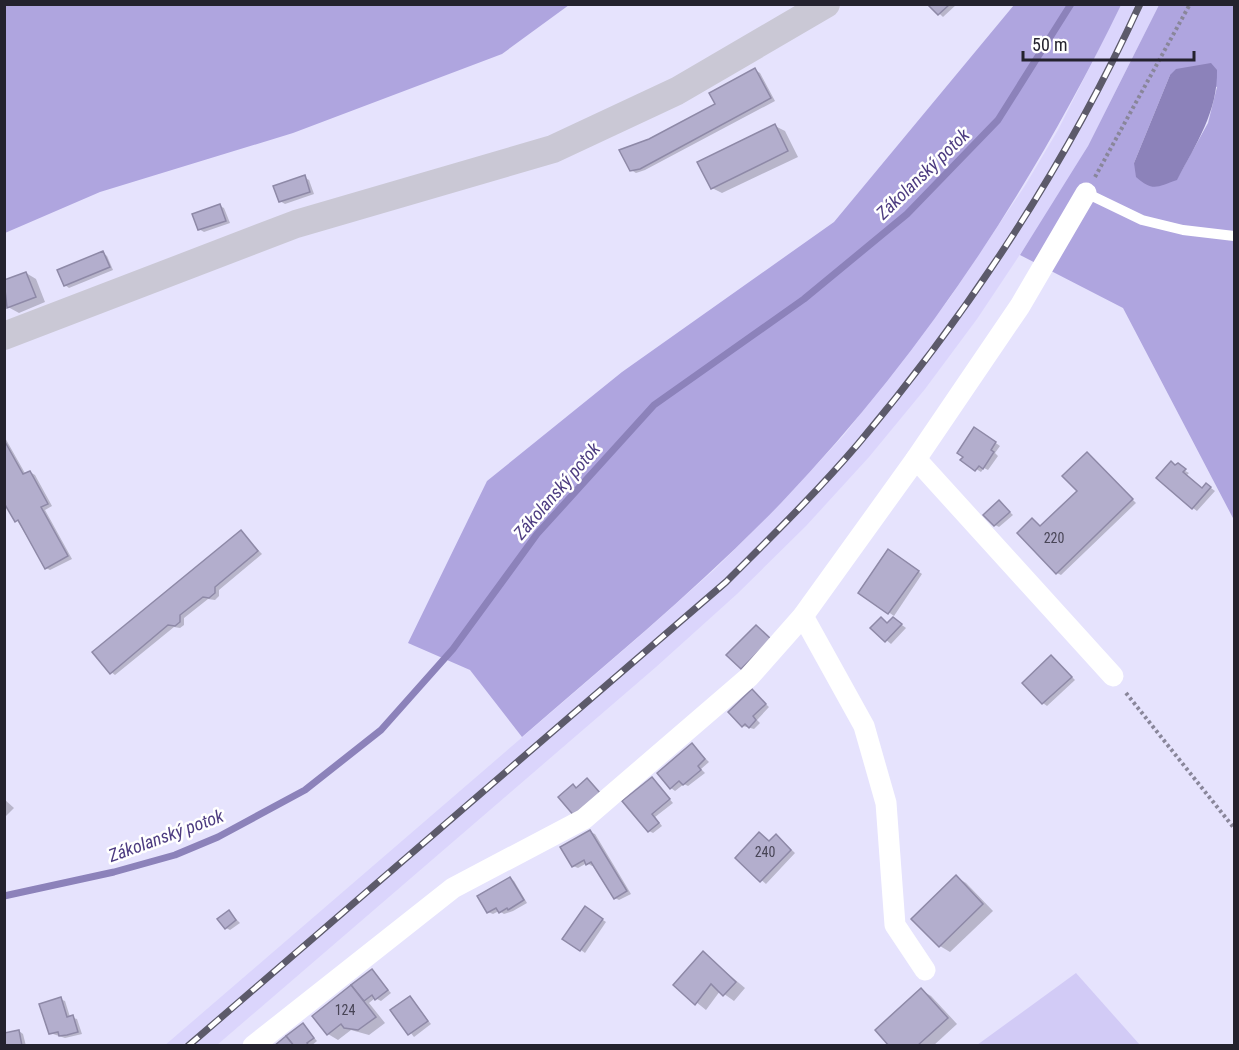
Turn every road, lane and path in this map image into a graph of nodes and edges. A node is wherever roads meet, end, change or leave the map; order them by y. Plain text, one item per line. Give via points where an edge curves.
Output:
1 (826, 4) edge
2 (1190, 4) edge
3 (1086, 193) junction
4 (1234, 236) edge
5 (4, 336) edge
6 (916, 459) junction
7 (803, 616) junction
8 (1113, 676) joint
9 (1234, 828) edge
10 (925, 970) dead end
11 (254, 1046) edge

1 - 5 main road via 678,91 553,149 296,224
2 - 3 path
3 - 4 lane via 1142,220
3 - 6 street via 1020,306
6 - 7 street
6 - 8 street
7 - 10 street via 864,726 886,803 895,925
7 - 11 street via 749,677 584,819 453,888
8 - 9 path

